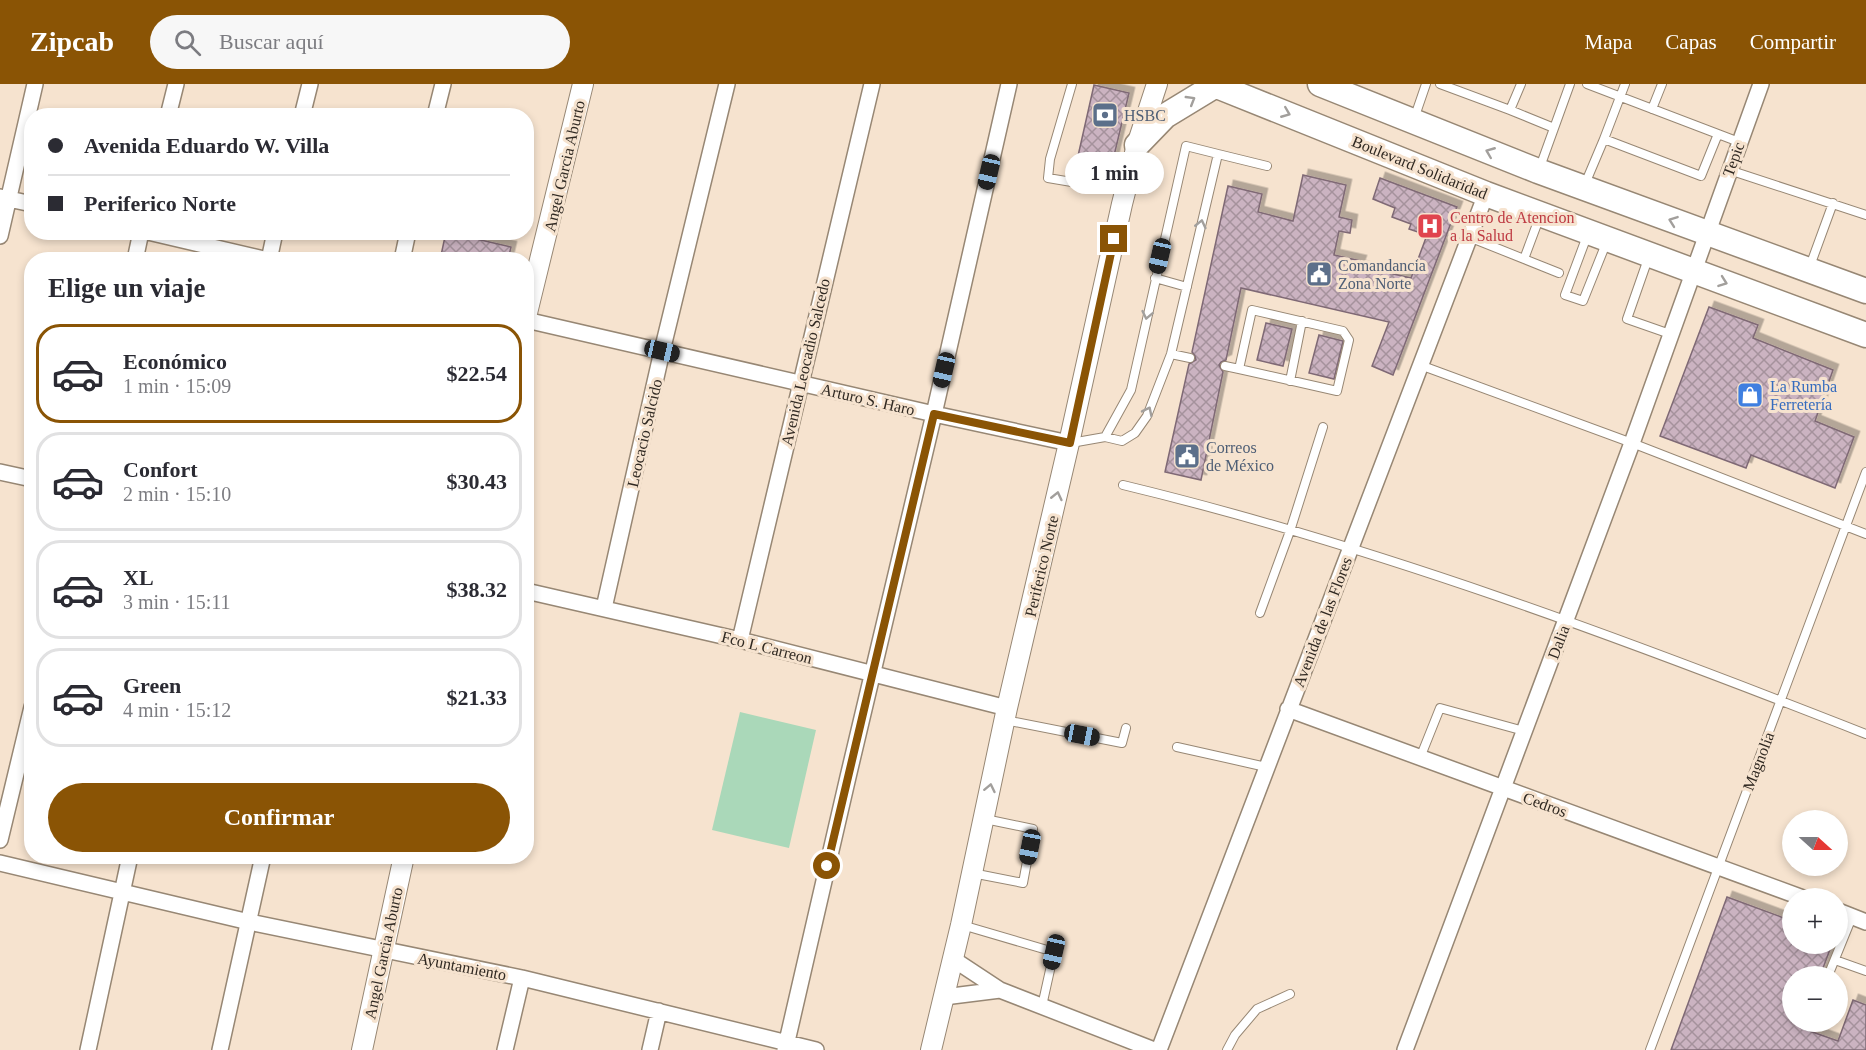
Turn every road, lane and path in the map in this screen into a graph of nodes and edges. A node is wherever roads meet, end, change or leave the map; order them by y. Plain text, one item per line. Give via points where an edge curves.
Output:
1 (35, 84) edge
2 (176, 84) edge
3 (310, 84) edge
4 (443, 84) edge
5 (583, 84) edge
6 (727, 84) edge
7 (872, 84) edge
8 (1009, 84) edge
9 (1072, 84) edge
10 (1158, 84) edge
11 (1320, 84) edge
12 (1426, 84) edge
13 (1440, 84) edge
14 (1521, 84) edge
15 (1570, 84) edge
16 (1587, 84) edge
17 (1625, 84) edge
18 (1662, 84) edge
19 (1761, 84) edge
20 (1214, 85) edge
21 (1244, 90) edge
22 (1621, 96) junction
23 (28, 108) edge
24 (170, 108) edge
25 (305, 108) edge
26 (437, 108) edge
27 (1652, 109) junction
28 (1510, 111) junction
29 (1413, 121) junction
30 (24, 124) edge
31 (1554, 128) junction
32 (1718, 134) junction
33 (1604, 139) junction
34 (1739, 142) junction
35 (1137, 145) junction
36 (1218, 154) junction
37 (1267, 166) dead end
38 (1729, 170) junction
39 (1538, 171) junction
40 (1584, 188) junction
41 (1125, 192) junction
42 (1486, 194) junction
43 (4, 198) edge
44 (24, 202) edge
45 (1833, 203) junction
46 (1541, 214) junction
47 (1866, 215) edge
48 (1706, 233) junction
49 (0, 236) edge
50 (1598, 236) junction
51 (1469, 237) junction
52 (183, 240) edge
53 (234, 252) edge
54 (1650, 255) junction
55 (1524, 259) junction
56 (1693, 270) junction
57 (1809, 271) junction
58 (1559, 273) dead end
59 (1155, 278) junction
60 (534, 286) edge
61 (1187, 287) junction
62 (1866, 291) edge
63 (534, 321) edge
64 (1302, 321) junction
65 (1670, 334) junction
66 (1866, 335) edge
67 (662, 351) junction
68 (1171, 354) junction
69 (1190, 358) dead end
70 (1420, 365) junction
71 (1225, 366) dead end
72 (1239, 369) junction
73 (1290, 381) junction
74 (800, 383) junction
75 (934, 414) junction
76 (1323, 427) dead end
77 (1105, 437) junction
78 (1070, 443) junction
79 (1632, 443) junction
80 (0, 472) edge
81 (1866, 472) edge
82 (24, 477) edge
83 (1123, 485) dead end
84 (1846, 527) junction
85 (1290, 531) junction
86 (1866, 534) edge
87 (1350, 549) junction
88 (534, 593) edge
89 (604, 608) junction
90 (1260, 613) dead end
91 (1566, 620) junction
92 (740, 640) junction
93 (872, 673) junction
94 (1781, 700) junction
95 (1288, 709) junction
96 (1006, 714) junction
97 (1126, 728) dead end
98 (1524, 731) junction
99 (1866, 734) edge
100 (24, 740) edge
101 (1177, 747) dead end
102 (1420, 758) junction
103 (1266, 766) junction
104 (1502, 789) junction
105 (983, 819) junction
106 (0, 840) edge
107 (0, 863) edge
108 (128, 864) edge
109 (261, 864) edge
110 (402, 864) edge
111 (1718, 867) junction
112 (972, 873) junction
113 (1782, 890) edge
114 (122, 892) junction
115 (1859, 919) edge
116 (249, 921) junction
117 (961, 925) junction
118 (384, 950) junction
119 (953, 959) junction
120 (1835, 960) junction
121 (1832, 966) edge
122 (1866, 971) edge
123 (522, 978) junction
124 (1000, 990) junction
125 (1290, 994) dead end
126 (944, 997) junction
127 (1042, 1006) junction
128 (659, 1011) junction
129 (786, 1047) edge
130 (88, 1050) edge
131 (220, 1050) edge
132 (362, 1050) edge
133 (505, 1050) edge
134 (650, 1050) edge
135 (816, 1050) edge
136 (931, 1050) edge
137 (1154, 1050) edge
138 (1159, 1050) edge
139 (1227, 1050) edge
140 (1405, 1050) edge
141 (1650, 1050) edge

1 - 23 street
2 - 24 street
3 - 25 street
4 - 26 street
5 - 60 street, Angel Garcia Aburto
6 - 67 street, Leocacio Salcido
7 - 74 street, Avenida Leocadio Salcedo
8 - 75 street
9 - 41 lane via 1052,150 1048,178
10 - 35 street, Periferico Norte
11 - 29 main road
12 - 29 lane
13 - 28 lane
14 - 28 lane
15 - 31 lane
16 - 22 lane
17 - 22 lane
18 - 27 lane
19 - 34 street, Tepic
20 - 21 main road, Boulevard Solidaridad
35 -> 20 main road via 1165,116
21 -> 42 main road, Boulevard Solidaridad
22 - 27 lane
22 - 33 lane
27 - 32 lane
28 - 31 lane
39 -> 29 main road
30 - 43 street
31 - 39 lane
32 - 33 lane via 1701,176
32 - 34 lane
33 - 40 lane
34 - 38 street, Tepic
35 - 41 street, Periferico Norte
36 - 37 lane
36 - 59 lane via 1186,146
61 -> 36 lane
38 - 45 lane
38 - 48 street, Tepic
39 - 40 main road
48 -> 40 main road
41 - 78 street, Periferico Norte
42 - 46 main road, Boulevard Solidaridad
42 - 51 street, Avenida de las Flores
43 - 44 street
43 - 49 street
45 - 47 lane
45 - 57 lane
46 - 50 main road, Boulevard Solidaridad
46 - 55 lane
48 - 56 street, Dalia
48 - 57 main road
50 - 50 lane via 1565,295 1583,301
50 - 54 main road, Boulevard Solidaridad
51 - 55 lane
51 - 70 street, Avenida de las Flores
52 - 53 street
54 - 56 main road, Boulevard Solidaridad
54 - 65 lane via 1627,319
55 - 58 lane
56 - 65 street, Dalia
56 -> 66 main road, Boulevard Solidaridad
57 - 62 main road
59 - 61 lane
59 -> 77 lane via 1131,390
61 - 68 lane
63 - 67 street, Arturo S. Haro
64 - 72 lane via 1252,310
64 - 73 lane
64 - 73 lane via 1343,331 1349,340 1337,392
65 - 79 street, Dalia
67 - 74 street, Arturo S. Haro
67 - 89 street, Leocacio Salcido
68 - 69 lane
77 -> 68 lane via 1122,441 1135,433 1147,416
70 - 79 lane
70 - 87 street, Avenida de las Flores
71 - 72 lane
72 - 73 lane
74 - 75 street, Arturo S. Haro
74 - 92 street, Avenida Leocadio Salcedo
75 - 78 street, Arturo S. Haro
75 - 93 street
76 - 85 lane
77 - 78 lane
96 -> 78 street, Periferico Norte
79 - 84 lane
79 - 91 street, Dalia
80 - 82 street
81 - 84 lane, Magnolia
83 - 85 lane
84 - 86 lane
84 - 94 lane, Magnolia
85 - 87 lane
85 - 90 lane
87 - 91 lane
87 - 95 street, Avenida de las Flores
88 - 89 street, Fco L Carreon
89 - 92 street, Fco L Carreon
91 - 94 lane
91 - 98 street, Dalia
92 - 93 street, Fco L Carreon
93 - 96 street, Fco L Carreon
93 - 129 street
94 - 99 lane
94 - 111 lane, Magnolia
95 - 102 street, Cedros
95 - 103 street, Avenida de las Flores
96 - 97 lane via 1122,744
105 -> 96 street, Periferico Norte
98 - 102 lane via 1440,708
98 - 104 street, Dalia
100 - 106 street
101 - 103 lane
102 - 104 street, Cedros
103 - 138 street, Avenida de las Flores
104 - 111 street, Cedros
104 - 140 street, Dalia
105 - 112 street, Periferico Norte
105 - 112 lane via 1034,829 1023,883
107 - 114 street, Ayuntamiento
108 - 114 street
109 - 116 street
110 - 118 street, Angel Garcia Aburto
111 - 113 street, Cedros
111 - 141 lane, Magnolia
112 - 117 street, Periferico Norte
114 - 116 street, Ayuntamiento
114 - 130 street
115 - 120 lane
116 - 118 street, Ayuntamiento
116 - 131 street
117 - 119 street, Periferico Norte
117 - 127 lane via 1054,952
118 - 123 street, Ayuntamiento
118 - 132 street, Angel Garcia Aburto
119 - 124 street
119 - 126 street, Periferico Norte
120 - 121 lane
120 - 122 lane
123 - 128 street, Ayuntamiento
123 - 133 street
124 - 126 street
124 - 127 street
125 - 139 lane via 1257,1009
126 - 136 street, Periferico Norte
127 - 137 street
128 - 129 street, Ayuntamiento
128 - 134 street
129 - 135 street, Ayuntamiento

